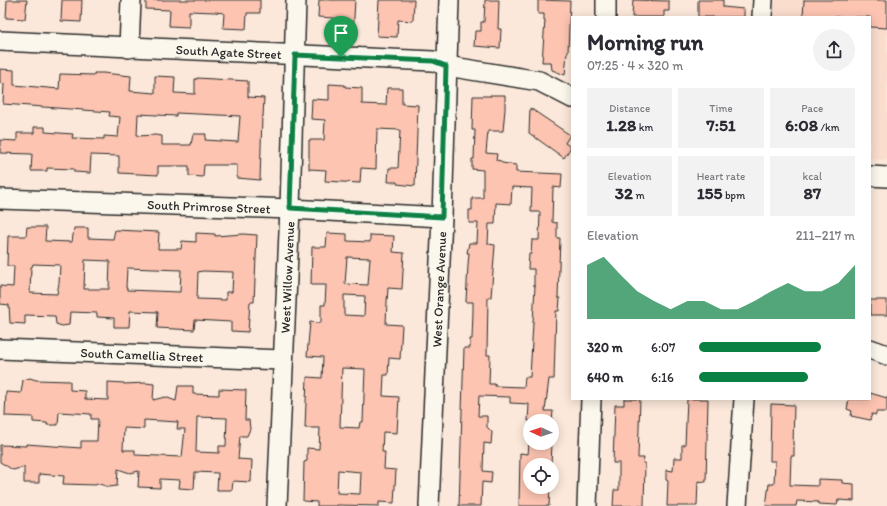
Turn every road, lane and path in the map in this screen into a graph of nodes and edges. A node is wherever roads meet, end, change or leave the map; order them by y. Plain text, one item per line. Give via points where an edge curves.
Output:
1 (131, 0) edge
2 (296, 0) edge
3 (449, 0) edge
4 (606, 0) edge
5 (763, 0) edge
6 (606, 16) edge
7 (762, 16) edge
8 (0, 41) edge
9 (129, 48) junction
10 (295, 55) junction
11 (446, 66) junction
12 (571, 97) edge
13 (871, 176) edge
14 (887, 177) edge
15 (0, 199) edge
16 (290, 208) junction
17 (442, 217) junction
18 (0, 349) edge
19 (871, 349) edge
20 (887, 355) edge
21 (283, 360) junction
22 (591, 400) edge
23 (744, 400) edge
24 (277, 506) edge
25 (429, 506) edge
26 (587, 506) edge
27 (737, 506) edge

1 - 9 street
2 - 10 street, West Willow Avenue
3 - 11 street, West Orange Avenue
4 - 6 street
5 - 7 street
8 - 9 street, South Agate Street
9 - 10 street, South Agate Street
10 - 11 street, South Agate Street via 433,61
10 - 16 street, West Willow Avenue
11 - 12 street, South Agate Street via 539,81
11 - 17 street, West Orange Avenue
13 - 14 street
15 - 16 street, South Primrose Street
16 - 17 street, South Primrose Street
16 - 21 street, West Willow Avenue
17 - 25 street, West Orange Avenue
18 - 21 street, South Camellia Street
19 - 20 street
21 - 24 street, West Willow Avenue
22 - 26 street
23 - 27 street

